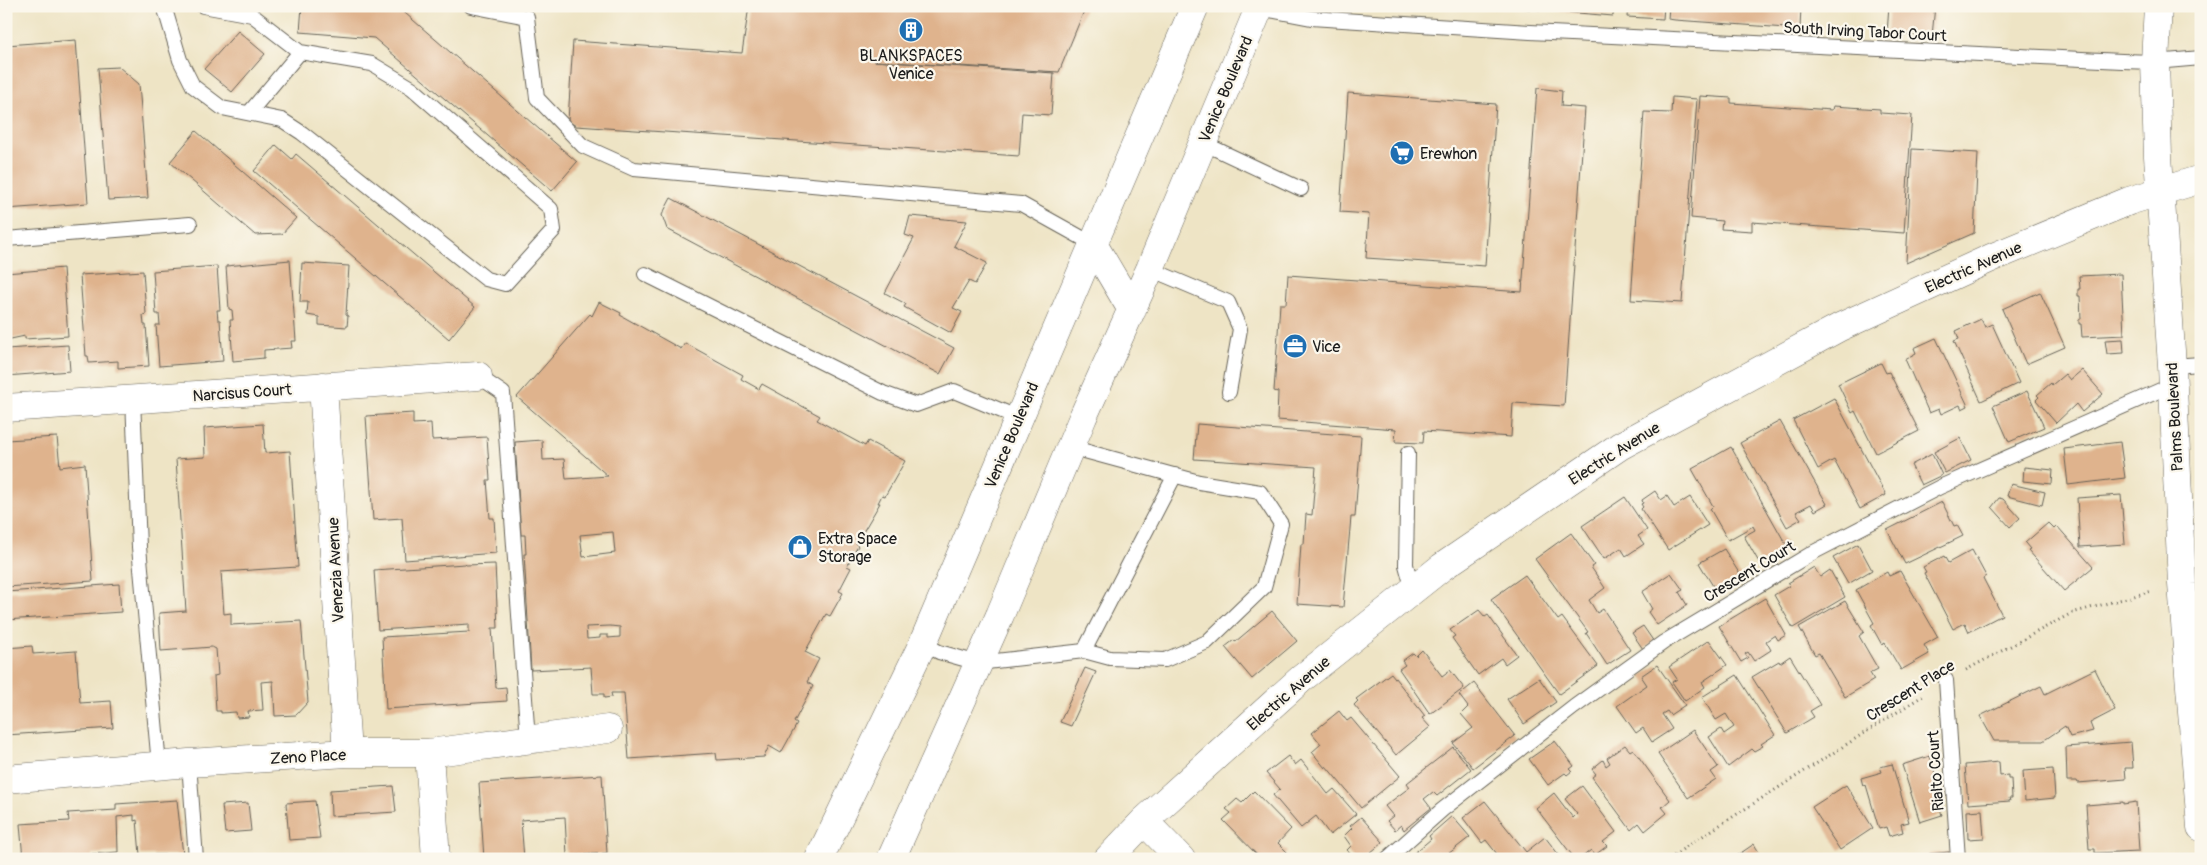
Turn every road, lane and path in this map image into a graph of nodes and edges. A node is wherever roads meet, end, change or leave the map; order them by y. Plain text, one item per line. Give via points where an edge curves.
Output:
1 (164, 6) edge
2 (203, 6) edge
3 (471, 6) edge
4 (1195, 6) edge
5 (2158, 6) edge
6 (1260, 7) edge
7 (300, 52) junction
8 (2201, 58) edge
9 (2154, 62) junction
10 (249, 113) junction
11 (1202, 143) junction
12 (2201, 179) edge
13 (1301, 189) dead end
14 (2160, 192) junction
15 (190, 224) dead end
16 (6, 239) edge
17 (1092, 244) junction
18 (1150, 269) junction
19 (645, 274) dead end
20 (1132, 310) junction
21 (2201, 364) edge
22 (478, 376) joint
23 (2172, 376) junction
24 (324, 386) junction
25 (1229, 392) dead end
26 (133, 399) junction
27 (6, 408) edge
28 (1019, 418) junction
29 (1070, 447) junction
30 (1408, 454) dead end
31 (1175, 475) junction
32 (2182, 584) junction
33 (1413, 590) junction
34 (923, 643) junction
35 (1084, 651) junction
36 (978, 663) junction
37 (1946, 680) junction
38 (608, 729) dead end
39 (528, 740) junction
40 (347, 753) junction
41 (429, 753) junction
42 (189, 762) junction
43 (159, 765) junction
44 (6, 779) edge
45 (1144, 821) junction
46 (2201, 828) edge
47 (196, 859) edge
48 (436, 859) edge
49 (819, 859) edge
50 (891, 859) edge
51 (1108, 859) edge
52 (1181, 859) edge
53 (1387, 859) edge
54 (1670, 859) edge
55 (1958, 859) edge

1 - 10 lane via 180,60 193,86 222,108
2 - 7 lane via 252,15
3 - 17 lane via 527,17 537,98 583,146 634,169 1021,204
4 - 17 street, Venice Boulevard
5 - 9 street, Palms Boulevard
6 - 9 lane, South Irving Tabor Court via 1310,18 1530,32
6 - 11 street, Venice Boulevard
7 - 10 lane
7 - 10 lane via 372,64 412,88 551,209 554,230 505,284 486,279 302,133 282,120
8 - 9 lane, South Irving Tabor Court
9 - 14 street, Palms Boulevard
11 - 13 lane
11 - 18 street, Venice Boulevard
12 - 14 street, Electric Avenue
14 - 23 street, Palms Boulevard
14 - 33 street, Electric Avenue via 2129,201 1991,258 1840,326 1620,446
15 - 16 lane
17 - 20 street
17 - 28 street, Venice Boulevard
18 - 20 street, Venice Boulevard
18 - 25 lane via 1228,302 1240,328
19 - 28 lane via 891,396 916,405 954,391
20 - 29 street, Venice Boulevard
21 - 23 lane, Crescent Court
22 - 24 street, Narcisus Court
22 - 39 lane via 503,393
23 - 32 street, Palms Boulevard
23 - 53 lane, Crescent Court via 1940,487 1814,552 1680,632 1574,707 1442,810
24 - 26 street, Narcisus Court
24 - 40 street, Venezia Avenue
26 - 27 street, Narcisus Court
26 - 43 lane via 139,547
28 - 34 street, Venice Boulevard
29 - 31 lane
29 - 36 street, Venice Boulevard
30 - 33 lane via 1406,565
31 - 35 lane
31 - 35 lane via 1260,492 1281,524 1264,587 1207,642 1165,660 1110,658
32 - 37 path, Crescent Place via 2072,613
32 - 46 street, Palms Boulevard
33 - 45 street, Electric Avenue via 1301,679
34 - 36 lane via 939,652
34 - 49 street, Venice Boulevard
35 - 36 lane
36 - 50 street, Venice Boulevard
37 - 54 path, Crescent Place
37 - 55 lane, Rialto Court
38 - 39 street, Zeno Place
39 - 41 street, Zeno Place
40 - 41 street, Zeno Place
40 - 42 street, Zeno Place
41 - 48 street
42 - 43 street, Zeno Place
42 - 47 lane
43 - 44 street, Zeno Place
45 - 51 street, Electric Avenue
45 - 52 street

